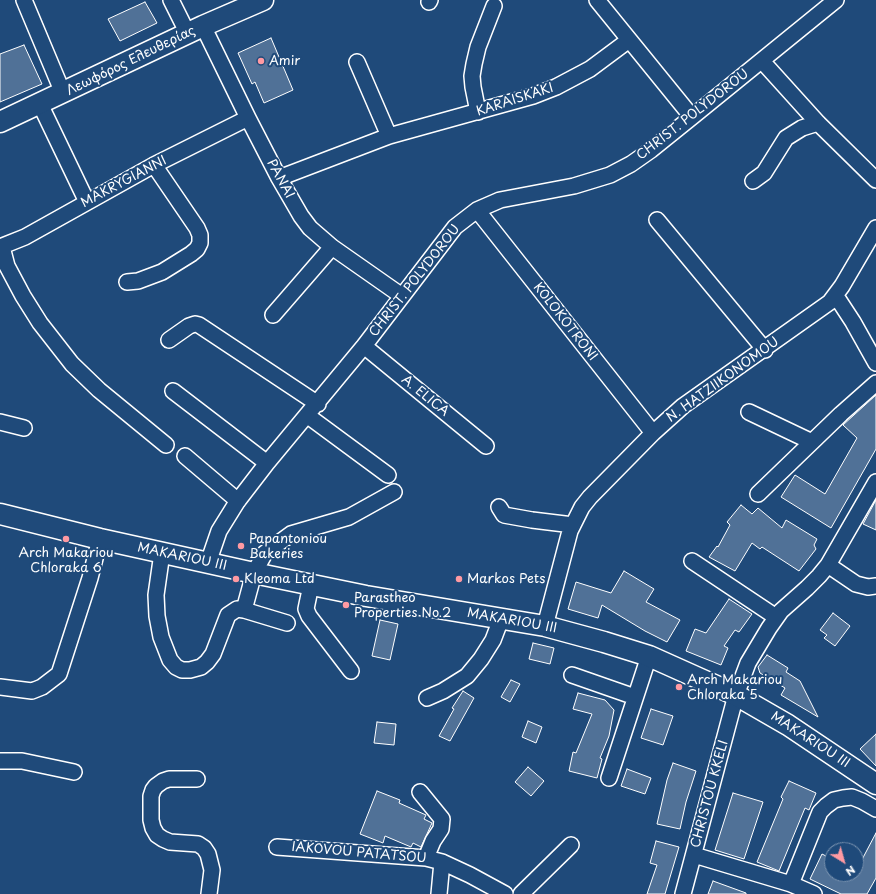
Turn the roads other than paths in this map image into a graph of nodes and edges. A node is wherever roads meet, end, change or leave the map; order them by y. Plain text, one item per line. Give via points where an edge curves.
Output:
1 (24, 0) edge
2 (171, 0) edge
3 (263, 0) edge
4 (598, 0) edge
5 (826, 3) edge
6 (494, 6) dead end
7 (196, 30) junction
8 (629, 40) junction
9 (762, 61) junction
10 (357, 62) dead end
11 (63, 93) junction
12 (40, 104) junction
13 (478, 112) junction
14 (692, 117) junction
15 (248, 118) junction
16 (0, 122) edge
17 (818, 123) junction
18 (389, 136) junction
19 (154, 165) junction
20 (279, 178) junction
21 (876, 180) edge
22 (753, 181) dead end
23 (87, 202) junction
24 (477, 210) junction
25 (657, 220) dead end
26 (876, 228) edge
27 (1, 247) edge
28 (332, 247) junction
29 (126, 282) dead end
30 (402, 296) junction
31 (836, 296) junction
32 (273, 315) dead end
33 (169, 340) dead end
34 (364, 346) junction
35 (765, 350) junction
36 (876, 363) edge
37 (876, 383) edge
38 (173, 391) dead end
39 (318, 404) junction
40 (749, 412) dead end
41 (308, 416) junction
42 (0, 422) edge
43 (24, 428) dead end
44 (653, 433) junction
45 (812, 442) junction
46 (166, 445) dead end
47 (486, 446) dead end
48 (185, 456) dead end
49 (267, 463) junction
50 (388, 475) dead end
51 (876, 482) edge
52 (394, 492) dead end
53 (758, 494) dead end
54 (238, 501) junction
55 (500, 507) dead end
56 (0, 514) edge
57 (573, 525) junction
58 (100, 539) junction
59 (162, 553) junction
60 (692, 561) dead end
61 (208, 563) junction
62 (828, 564) junction
63 (254, 573) junction
64 (311, 585) junction
65 (876, 586) edge
66 (244, 610) junction
67 (776, 617) junction
68 (501, 619) junction
69 (287, 623) dead end
70 (545, 626) junction
71 (649, 656) junction
72 (352, 670) dead end
73 (572, 675) dead end
74 (0, 687) edge
75 (736, 695) junction
76 (635, 697) junction
77 (428, 698) dead end
78 (0, 761) edge
79 (74, 772) dead end
80 (609, 778) dead end
81 (197, 779) dead end
82 (876, 784) edge
83 (420, 792) dead end
84 (876, 810) edge
85 (571, 845) dead end
86 (277, 847) dead end
87 (694, 855) junction
88 (426, 858) junction
89 (442, 862) junction
90 (791, 884) junction
91 (209, 894) edge
92 (439, 894) edge
93 (506, 894) edge
94 (520, 894) edge
95 (683, 894) edge
96 (814, 894) edge

1 - 11 street
2 - 7 street, PANAI
3 - 7 main road, Λεωφόρος Ελευθερίας
4 - 8 street
5 - 9 street, CHRIST. POLYDOROU
6 - 13 street via 478,47 472,76
7 - 11 main road, Λεωφόρος Ελευθερίας
7 - 15 street, PANAI
8 - 13 street, KARAISKAKI via 590,69 556,87
8 - 14 street
9 - 14 street, CHRIST. POLYDOROU
9 - 17 street
10 - 18 street
11 - 12 main road, Λεωφόρος Ελευθερίας
12 - 16 main road, Λεωφόρος Ελευθερίας
12 - 23 street
13 - 18 street, KARAISKAKI
14 - 24 street, CHRIST. POLYDOROU via 631,164 610,174 574,186 500,200
15 - 19 street, MAKRYGIANNI
15 - 20 street, PANAI
17 - 21 street
17 - 22 street via 802,128 786,138 764,173
18 - 20 street, KARAISKAKI
19 - 23 street, MAKRYGIANNI
19 - 29 street via 197,228 200,243 191,254 162,272 138,281
20 - 28 street, PANAI via 310,228
23 - 27 street, MAKRYGIANNI via 25,237
24 - 30 street, CHRIST. POLYDOROU via 455,227
24 - 44 street, KOLOKOTRONI
25 - 35 street
26 - 31 street, N. HATZIIKONOMOU
27 - 46 street via 7,266 23,296 40,324 72,364 99,390
28 - 30 street, PANAI
28 - 32 street
30 - 34 street, CHRIST. POLYDOROU
31 - 35 street, N. HATZIIKONOMOU
31 - 36 street
33 - 39 street via 189,326 199,325
34 - 39 street, CHRIST. POLYDOROU
34 - 47 street, A. ELICA
35 - 44 street, N. HATZIIKONOMOU via 683,406
37 - 45 street
38 - 49 street
39 - 41 street, CHRIST. POLYDOROU
40 - 45 street
41 - 49 street, CHRIST. POLYDOROU
41 - 50 street
42 - 43 street
44 - 57 street, N. HATZIIKONOMOU via 590,497
45 - 53 street
48 - 54 street
49 - 54 street, CHRIST. POLYDOROU
51 - 62 street, CHRISTOU KKELI
52 - 63 street via 349,518 291,534 265,554
54 - 61 street, CHRIST. POLYDOROU via 219,531
55 - 57 street via 504,515
56 - 58 main road, MAKARIOU III
57 - 70 street, N. HATZIIKONOMOU
58 - 59 main road, MAKARIOU III
58 - 74 street via 59,674 32,691
59 - 61 main road, MAKARIOU III
59 - 66 street via 156,594 157,616 161,637 170,660 176,667 190,670 207,662 213,654 228,615 237,609
60 - 67 street
61 - 63 main road, MAKARIOU III
62 - 65 street via 856,584
62 - 67 street, CHRISTOU KKELI
63 - 64 main road, MAKARIOU III
63 - 66 street
64 - 68 main road, MAKARIOU III
64 - 72 street via 306,609 309,616
66 - 69 street
67 - 75 street, CHRISTOU KKELI via 748,663
68 - 70 main road, MAKARIOU III
68 - 77 street via 493,640 467,676
70 - 71 main road, MAKARIOU III
71 - 75 main road, MAKARIOU III
71 - 76 street
73 - 76 street
75 - 82 main road, MAKARIOU III via 788,725
75 - 87 street, CHRISTOU KKELI
76 - 80 street
78 - 79 street via 22,761
81 - 91 street via 169,779 156,786 151,796 151,820 157,835 163,839 198,844 204,848 212,870
83 - 88 street via 443,823
84 - 90 street via 852,797 834,800 826,806 820,812
85 - 94 street
86 - 88 street, IAKOVOU PATATSOU
87 - 90 street
87 - 95 street, CHRISTOU KKELI
88 - 89 street, IAKOVOU PATATSOU
89 - 92 street
89 - 93 street, IAKOVOU PATATSOU
90 - 96 street

